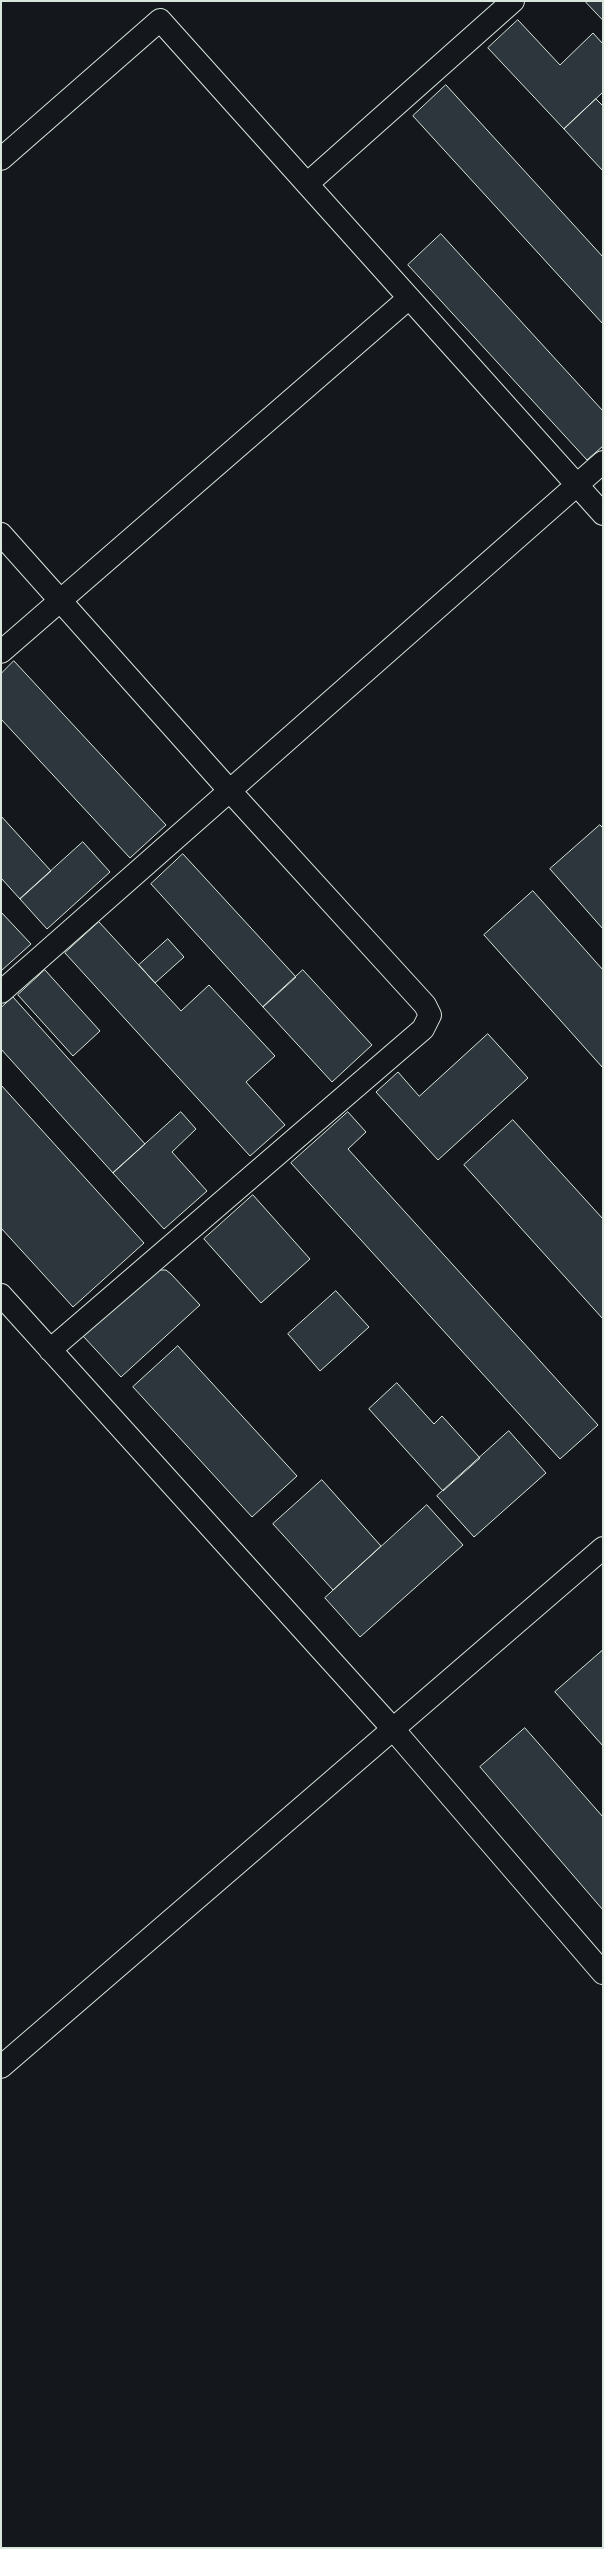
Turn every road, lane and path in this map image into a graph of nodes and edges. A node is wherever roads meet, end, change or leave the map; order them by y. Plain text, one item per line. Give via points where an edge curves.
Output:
1 (513, 1) edge
2 (1, 159) edge
3 (307, 184) junction
4 (409, 298) junction
5 (603, 462) edge
6 (577, 485) junction
7 (603, 514) edge
8 (1, 534) edge
9 (60, 600) junction
10 (1, 652) edge
11 (230, 791) junction
12 (1, 992) edge
13 (1, 1295) edge
14 (50, 1350) junction
15 (603, 1548) edge
16 (393, 1729) junction
17 (603, 1973) edge
18 (1, 2067) edge

1 - 3 street
2 - 3 street via 160,20
3 - 4 street
4 - 6 street
4 - 9 street
5 - 6 street
6 - 7 street
6 - 11 street
8 - 9 street
9 - 10 street
9 - 11 street
11 - 12 street
11 - 14 street via 425,1005 430,1015 423,1029
13 - 14 street
14 - 16 street
15 - 16 street
16 - 17 street
16 - 18 street

